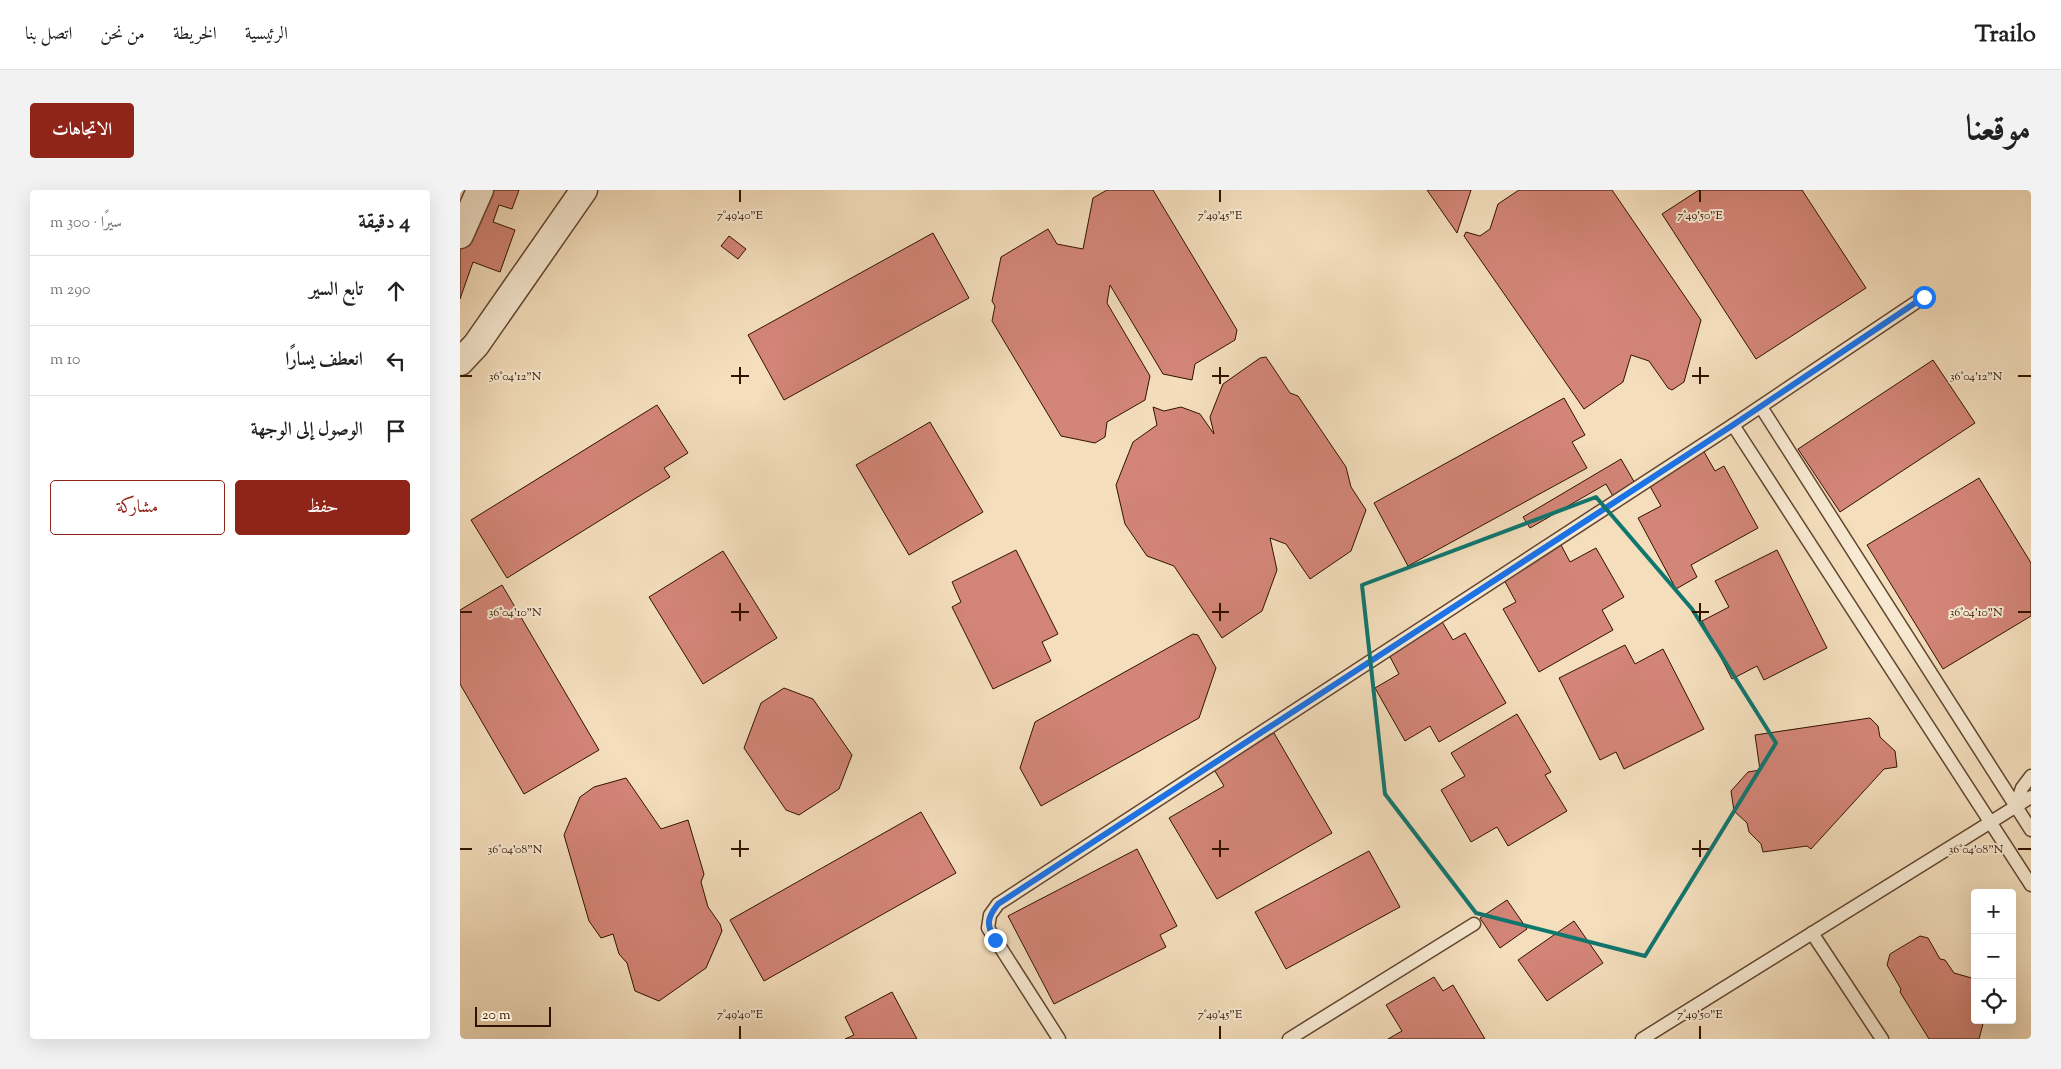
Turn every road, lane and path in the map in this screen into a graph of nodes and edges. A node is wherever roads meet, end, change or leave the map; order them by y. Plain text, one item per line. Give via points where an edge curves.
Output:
1 (480, 190) edge
2 (573, 193) edge
3 (460, 235) edge
4 (1924, 297) dead end
5 (465, 348) edge
6 (1761, 407) junction
7 (1733, 425) junction
8 (2031, 776) edge
9 (2031, 797) edge
10 (2016, 806) junction
11 (1990, 823) junction
12 (2031, 830) edge
13 (2031, 885) edge
14 (1474, 924) dead end
15 (1812, 933) junction
16 (1059, 1039) edge
17 (1289, 1039) edge
18 (1642, 1039) edge
19 (1882, 1039) edge

1 - 3 street
2 - 5 street
4 - 6 lane
6 - 7 lane
6 - 10 lane
7 - 11 lane
7 - 16 lane via 998,904 990,915 988,928
8 - 10 lane via 2022,788
9 - 10 lane
10 - 11 lane
10 - 12 lane
11 - 13 lane
11 - 15 lane
14 - 17 lane
15 - 18 lane
15 - 19 lane

